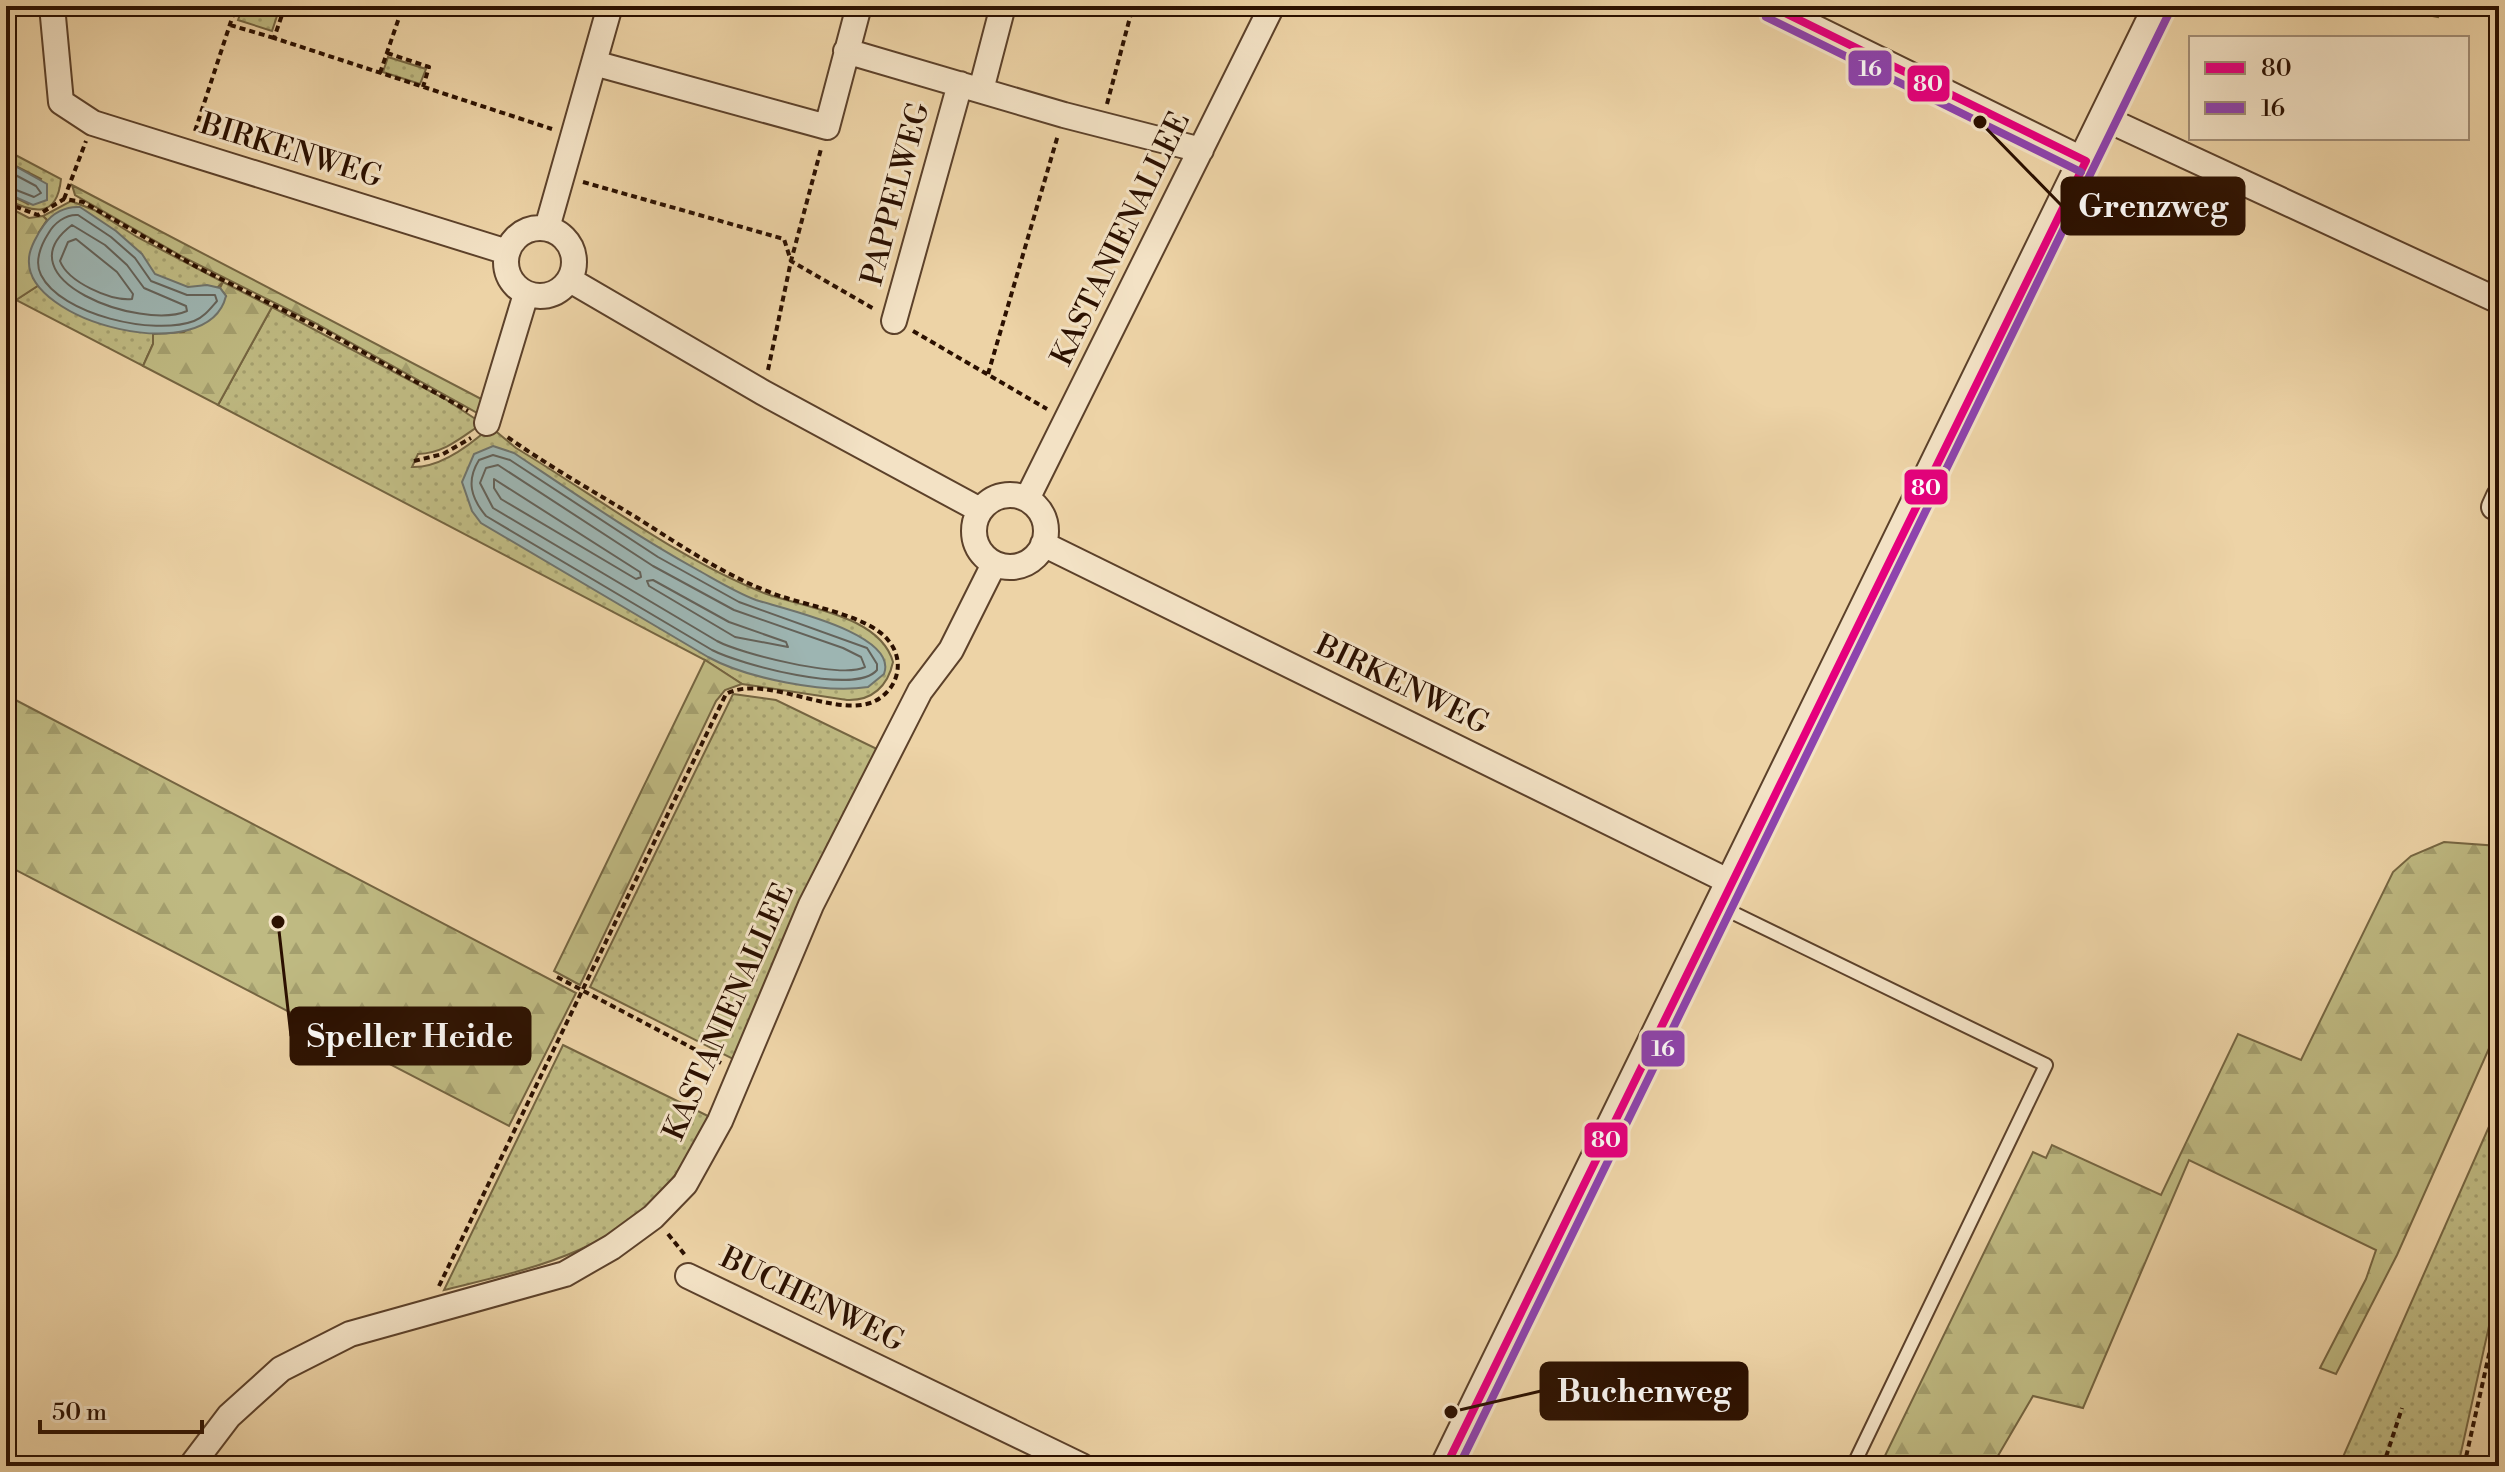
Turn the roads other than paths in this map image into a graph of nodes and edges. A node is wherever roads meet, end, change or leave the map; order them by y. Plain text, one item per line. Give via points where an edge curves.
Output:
1 (52, 6) edge
2 (609, 6) edge
3 (1003, 6) edge
4 (1272, 6) edge
5 (1771, 6) edge
6 (2159, 6) edge
7 (857, 13) edge
8 (846, 51) junction
9 (594, 63) junction
10 (970, 87) junction
11 (2106, 119) junction
12 (1201, 150) junction
13 (2086, 161) junction
14 (547, 228) junction
15 (507, 252) junction
16 (570, 280) junction
17 (526, 294) junction
18 (2499, 301) edge
19 (894, 321) road end
20 (487, 423) road end
21 (1027, 499) junction
22 (980, 510) junction
23 (1043, 544) junction
24 (994, 564) junction
25 (1726, 895) junction
26 (688, 1276) road end
27 (191, 1466) edge
28 (1082, 1466) edge
29 (1446, 1466) edge
30 (1853, 1466) edge

1 - 15 street, BIRKENWEG via 61,102 93,123
2 - 9 street
3 - 10 street, PAPPELWEG
4 - 12 street, KASTANIENALLEE
5 - 13 street
6 - 11 street
7 - 8 street
8 - 9 street via 827,127
8 - 10 street, PAPPELWEG
9 - 14 street
10 - 12 street, PAPPELWEG
10 - 19 street, PAPPELWEG
11 - 13 street
11 - 18 street
12 - 21 street, KASTANIENALLEE
13 - 25 street
14 - 15 street via 518,235
14 - 16 street via 572,248
15 - 17 street via 507,272
16 - 17 street via 546,296
16 - 22 street
17 - 20 street
21 - 22 street via 1006,495
21 - 23 street via 1045,523
22 - 24 street via 975,540
23 - 24 street via 1018,566
23 - 25 street, BIRKENWEG
24 - 27 street, KASTANIENALLEE via 951,650 920,691 811,905 720,1121 685,1184 653,1217 565,1274 350,1334 281,1369 229,1416
25 - 29 street
25 - 30 lane via 2046,1065
26 - 28 street, BUCHENWEG

